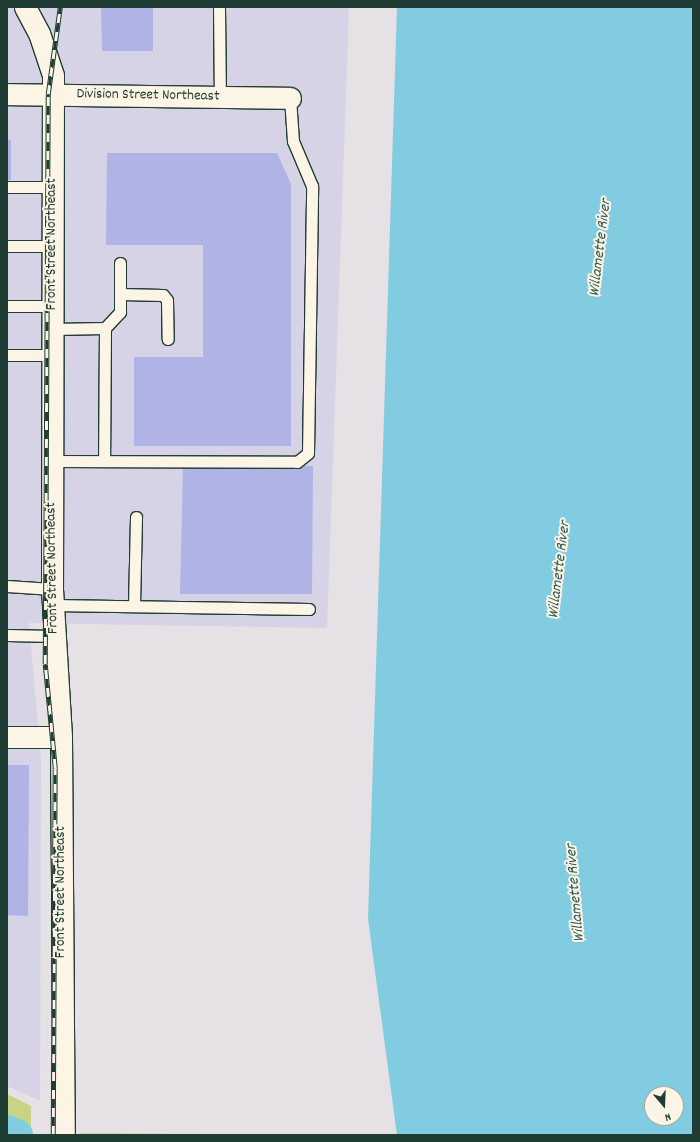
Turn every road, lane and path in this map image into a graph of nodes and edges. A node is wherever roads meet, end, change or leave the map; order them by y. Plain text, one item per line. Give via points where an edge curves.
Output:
1 (25, 7) edge
2 (219, 7) edge
3 (7, 94) edge
4 (54, 94) junction
5 (220, 96) junction
6 (290, 98) joint
7 (7, 187) edge
8 (54, 187) junction
9 (7, 246) edge
10 (54, 246) junction
11 (120, 263) dead end
12 (120, 294) junction
13 (7, 306) edge
14 (53, 306) junction
15 (105, 328) junction
16 (53, 329) junction
17 (168, 339) dead end
18 (7, 355) edge
19 (53, 355) junction
20 (104, 461) junction
21 (52, 462) junction
22 (136, 517) dead end
23 (7, 586) edge
24 (52, 597) junction
25 (134, 606) junction
26 (309, 609) dead end
27 (7, 635) edge
28 (54, 636) junction
29 (7, 737) edge
30 (61, 738) junction
31 (64, 1132) edge

1 - 4 street, Front Street Northeast via 51,63
2 - 5 lane
3 - 4 street, Division Street Northeast
4 - 5 street, Division Street Northeast
4 - 8 street, Front Street Northeast
5 - 6 street, Division Street Northeast
6 - 20 lane via 293,141 312,186 308,454 298,462
7 - 8 lane
8 - 10 street, Front Street Northeast
9 - 10 lane
10 - 14 street, Front Street Northeast
11 - 12 lane
12 - 15 lane via 120,312
12 - 17 lane via 163,295 167,300
13 - 14 lane
14 - 16 street, Front Street Northeast
15 - 16 lane
15 - 20 lane
16 - 19 street, Front Street Northeast
18 - 19 lane
19 - 21 street, Front Street Northeast
20 - 21 lane
21 - 24 street, Front Street Northeast
22 - 25 lane
23 - 24 lane
24 - 25 lane
24 - 28 street, Front Street Northeast
25 - 26 lane
27 - 28 lane
28 - 30 street, Front Street Northeast
29 - 30 street
30 - 31 street, Front Street Northeast

